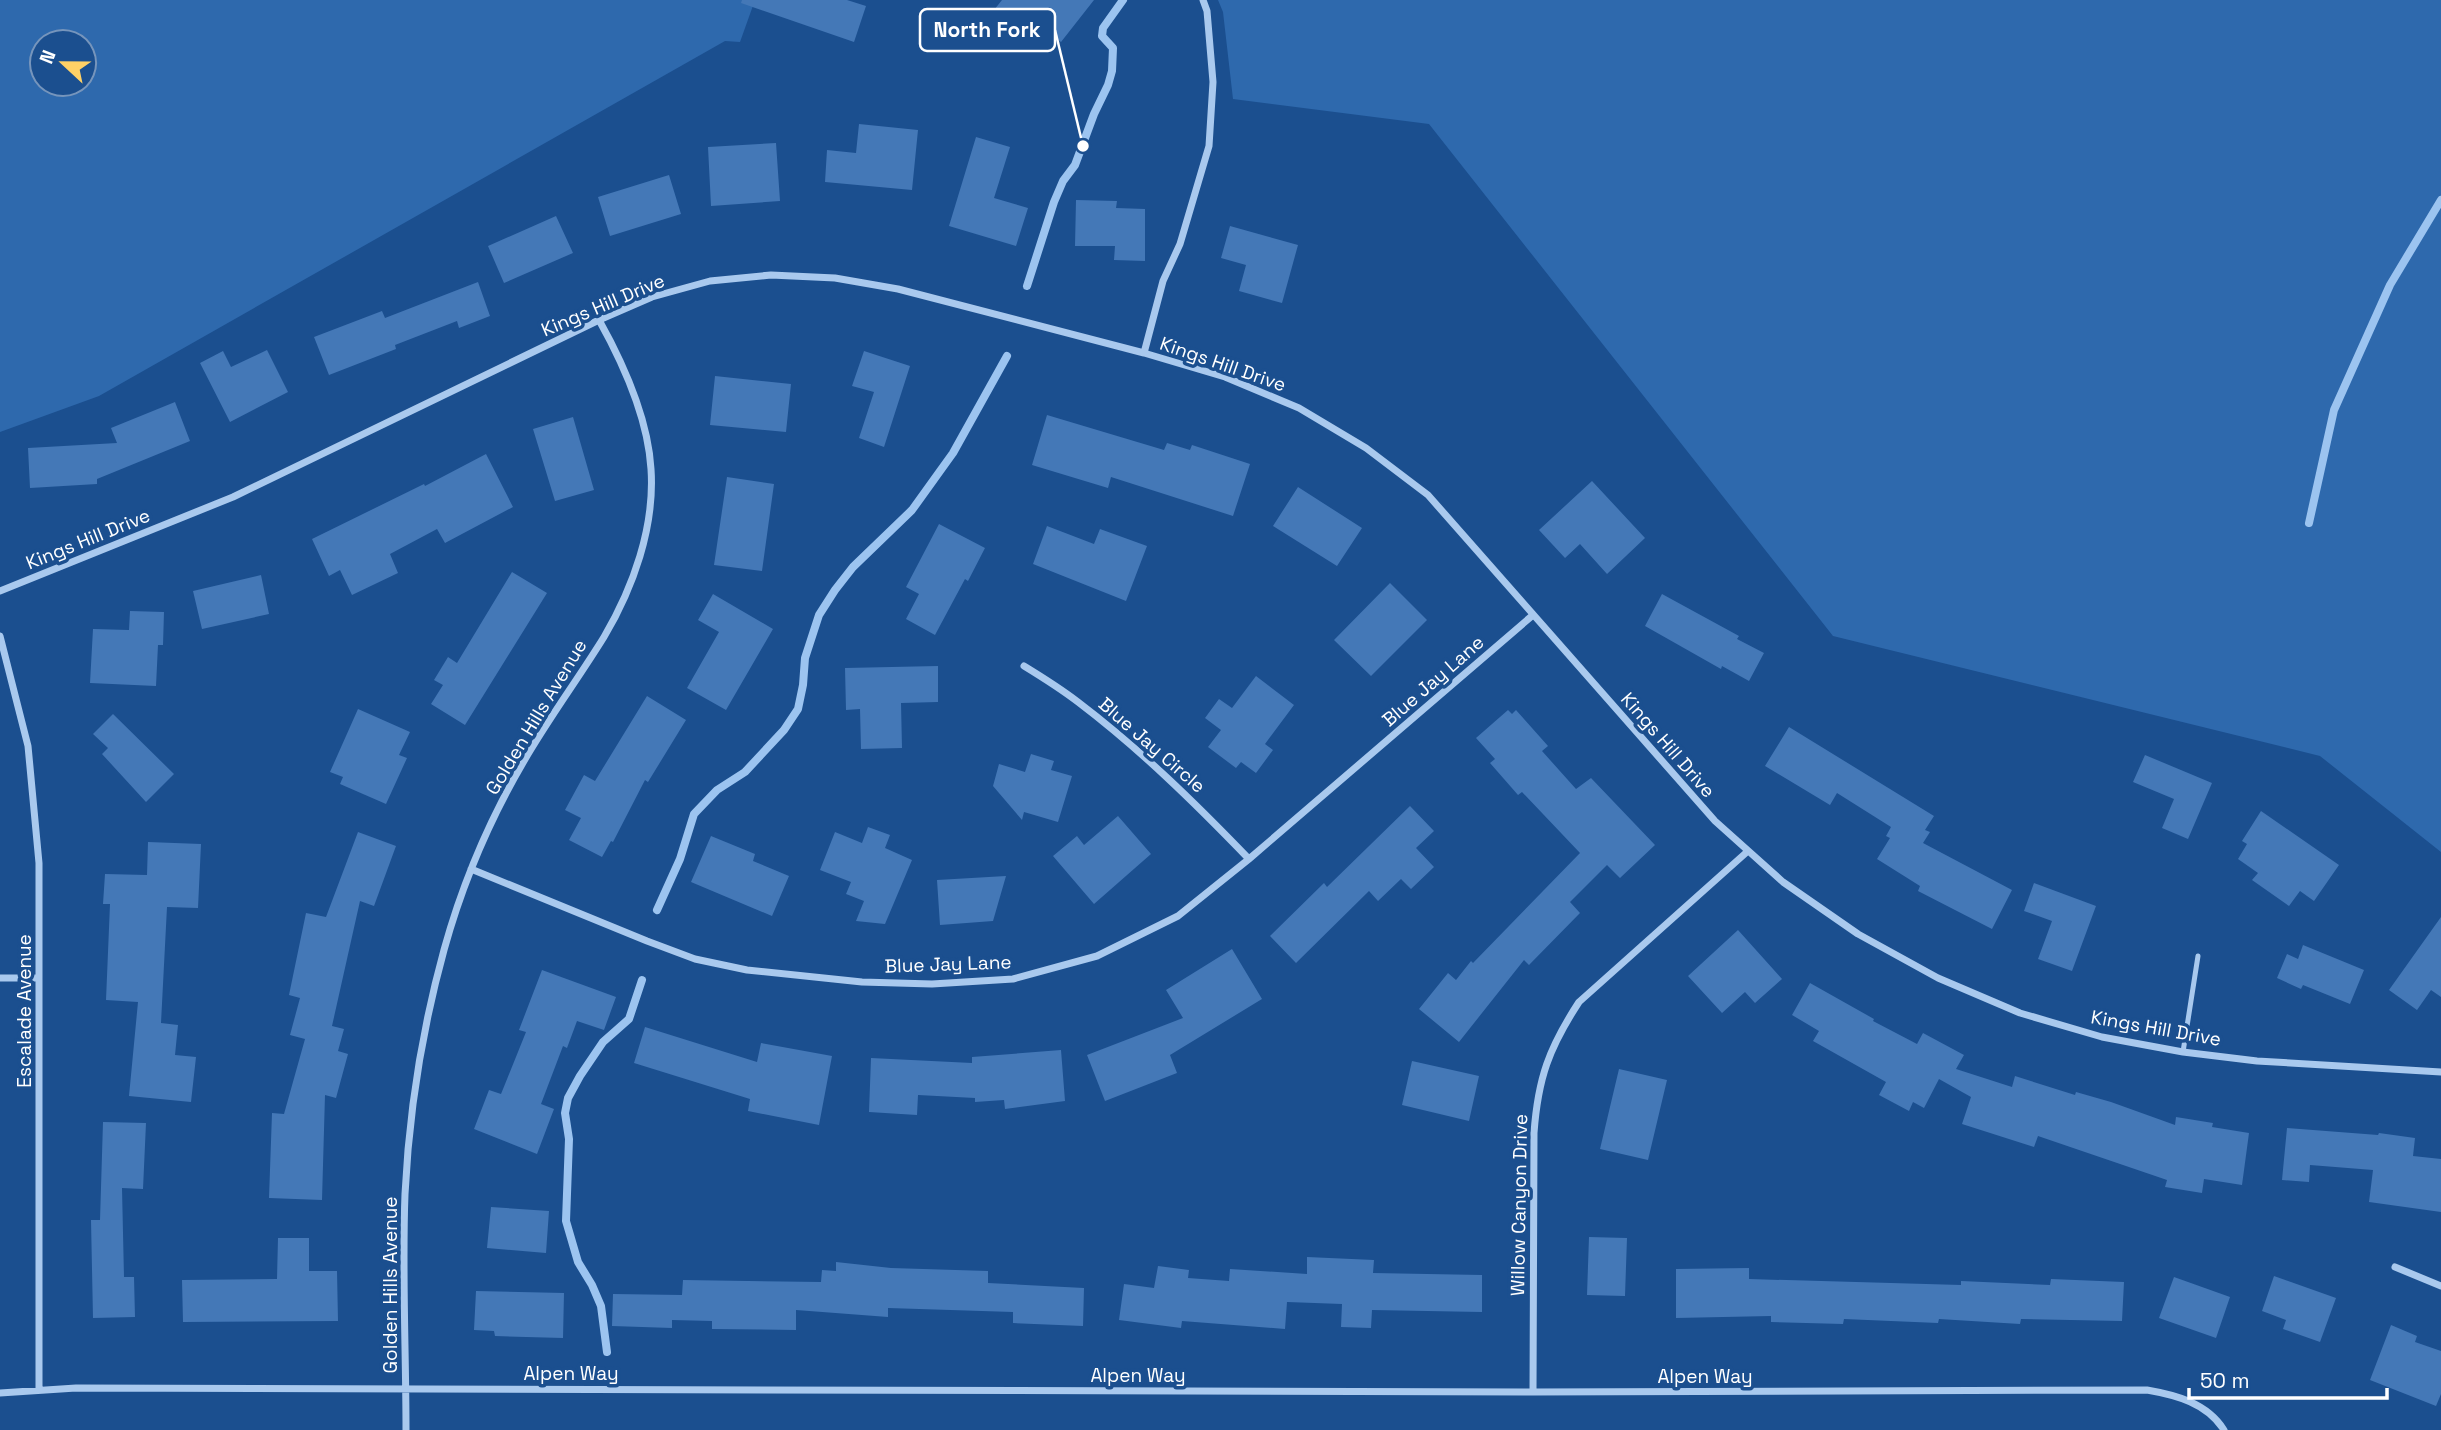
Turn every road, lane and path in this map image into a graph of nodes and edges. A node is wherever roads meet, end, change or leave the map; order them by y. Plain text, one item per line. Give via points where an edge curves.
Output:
1 (1203, 0) edge
2 (599, 320) junction
3 (1144, 353) junction
4 (0, 592) edge
5 (1533, 615) junction
6 (0, 636) edge
7 (1024, 666) dead end
8 (1748, 851) junction
9 (1250, 859) junction
10 (471, 869) junction
11 (2198, 956) dead end
12 (0, 978) edge
13 (39, 978) junction
14 (2183, 1052) junction
15 (2441, 1072) edge
16 (2395, 1267) dead end
17 (2441, 1286) edge
18 (406, 1389) junction
19 (40, 1390) junction
20 (1533, 1392) junction
21 (0, 1393) edge
22 (406, 1430) edge
23 (2224, 1430) edge

1 - 3 street via 1213,82 1209,146
2 - 3 street, Kings Hill Drive via 652,297 710,281 771,275 835,278 898,289
2 - 4 street, Kings Hill Drive via 233,497
2 - 10 street, Golden Hills Avenue via 640,413 651,468 648,524 632,580 605,634 523,762
3 - 5 street, Kings Hill Drive via 1225,377 1298,408 1366,448 1428,495
5 - 8 street, Kings Hill Drive via 1715,821
5 - 9 street, Blue Jay Lane
6 - 13 street, Escalade Avenue via 28,746 39,863
7 - 9 street, Blue Jay Circle via 1135,747
8 - 14 street, Kings Hill Drive via 1783,882 1858,934 1938,978 2020,1013 2102,1037
8 - 20 street, Willow Canyon Drive via 1579,1002 1545,1066 1536,1099 1534,1133
9 - 10 street, Blue Jay Lane via 1178,916 1097,956 1013,979 932,984 802,977 695,959
10 - 18 street, Golden Hills Avenue via 444,948 424,1029 411,1111 405,1195
11 - 14 lane
12 - 13 street
13 - 19 street, Escalade Avenue
14 - 15 street, Kings Hill Drive
16 - 17 street
18 - 19 street, Alpen Way
18 - 20 street, Alpen Way
18 - 22 street, Golden Hills Avenue
19 - 21 street, Alpen Way
20 - 23 street, Alpen Way via 2147,1390 2196,1404

